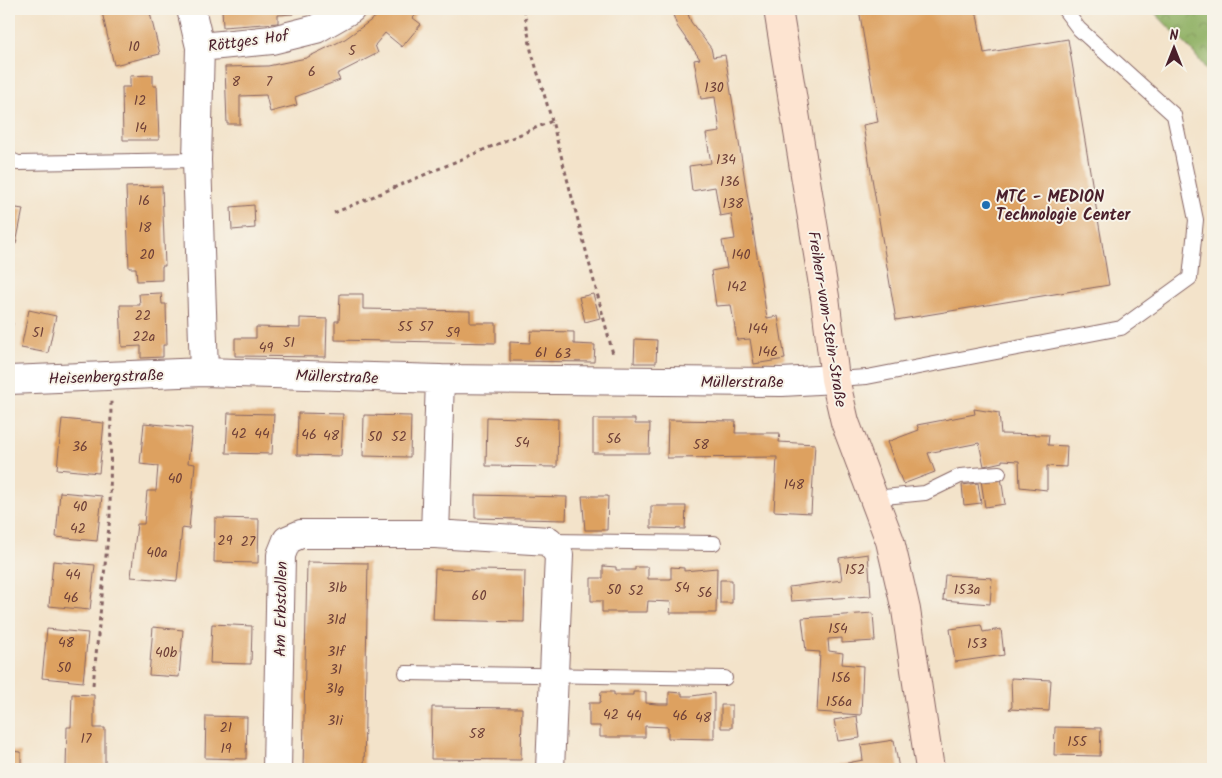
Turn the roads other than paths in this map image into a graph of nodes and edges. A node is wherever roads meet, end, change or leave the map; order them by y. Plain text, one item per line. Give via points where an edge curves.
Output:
1 (191, 9) edge
2 (351, 9) edge
3 (778, 9) edge
4 (1064, 9) edge
5 (200, 47) junction
6 (9, 159) edge
7 (197, 160) junction
8 (204, 372) junction
9 (440, 379) junction
10 (835, 379) junction
11 (9, 380) edge
12 (999, 472) dead end
13 (874, 498) junction
14 (435, 534) junction
15 (549, 541) junction
16 (714, 543) dead end
17 (406, 673) dead end
18 (554, 674) junction
19 (725, 678) dead end
20 (277, 769) edge
21 (550, 769) edge
22 (930, 769) edge

1 - 5 street
2 - 5 street, Röttges Hof via 316,29 272,40
3 - 10 street, Freiherr-vom-Stein-Straße via 825,297
4 - 10 lane via 1079,30 1174,115 1196,220 1190,278 1121,328 868,377
5 - 7 street
6 - 7 lane via 18,163
7 - 8 street
8 - 9 street, Müllerstraße
8 - 11 street, Heisenbergstraße
9 - 10 street, Müllerstraße via 782,382
9 - 14 street
10 - 13 street, Freiherr-vom-Stein-Straße via 845,422
12 - 13 lane via 960,476 925,493
13 - 22 street, Freiherr-vom-Stein-Straße via 890,541 906,610
14 - 15 street, Am Erbstollen
14 - 20 street, Am Erbstollen via 301,534 287,540 282,555
15 - 16 lane
15 - 18 street via 559,556
17 - 18 lane
18 - 19 lane
18 - 21 street

